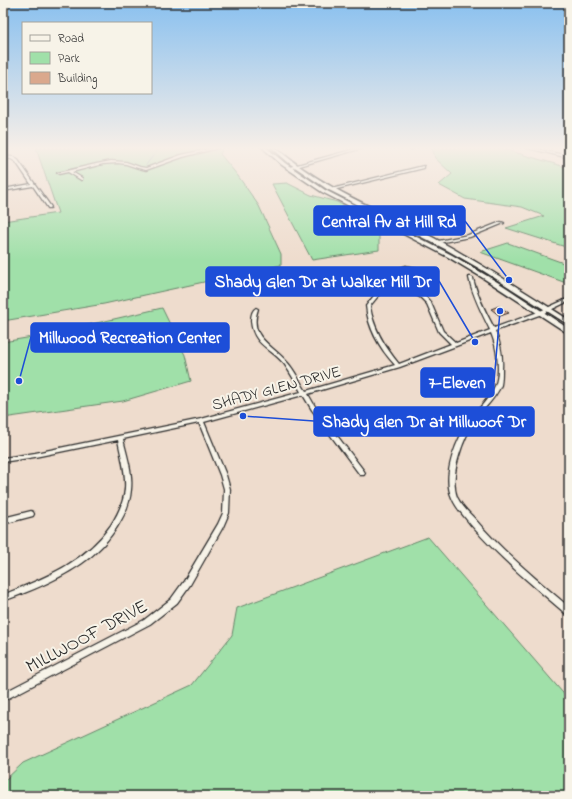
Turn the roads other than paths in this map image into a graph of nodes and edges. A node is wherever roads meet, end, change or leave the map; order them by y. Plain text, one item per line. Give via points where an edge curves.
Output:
1 (30, 185) edge
2 (32, 185) edge
3 (316, 185) edge
4 (327, 185) edge
5 (348, 185) edge
6 (333, 189) junction
7 (3, 190) edge
8 (49, 208) dead end
9 (502, 223) dead end
10 (438, 242) junction
11 (416, 269) dead end
12 (471, 278) dead end
13 (388, 282) junction
14 (569, 299) edge
15 (256, 309) dead end
16 (548, 309) junction
17 (540, 313) junction
18 (569, 323) edge
19 (493, 331) junction
20 (569, 332) edge
21 (455, 345) junction
22 (398, 366) junction
23 (305, 393) junction
24 (201, 421) junction
25 (120, 437) junction
26 (3, 460) edge
27 (362, 473) dead end
28 (31, 514) dead end
29 (3, 521) edge
30 (3, 598) edge
31 (569, 612) edge
32 (3, 697) edge

1 - 7 street
2 - 8 street
3 - 17 main road via 454,259
4 - 6 main road
5 - 6 street
6 - 10 main road
9 - 10 street via 469,236
10 - 16 main road
11 - 13 street via 400,269 394,272
12 - 19 street via 472,286
13 - 21 street via 412,290 423,297 429,303 441,332
13 - 22 street via 369,304 369,312 385,351
14 - 16 street, SHADY GLEN DRIVE
15 - 23 street via 253,320 256,334 262,343 286,363
16 - 17 street, SHADY GLEN DRIVE
16 - 18 main road
17 - 19 street, SHADY GLEN DRIVE
17 - 20 main road
19 - 21 street, SHADY GLEN DRIVE
19 - 31 street via 500,353 497,385 468,427 457,451 454,461 453,493 458,504 476,527 499,551
21 - 22 street, SHADY GLEN DRIVE
22 - 23 street, SHADY GLEN DRIVE
23 - 24 street, SHADY GLEN DRIVE
23 - 27 street
24 - 25 street, SHADY GLEN DRIVE
24 - 32 street, MILLWOOF DRIVE via 223,475 228,500 221,525 187,583 174,601 147,622
25 - 26 street, SHADY GLEN DRIVE
25 - 30 street via 128,488 121,513 110,533 94,551 74,564
28 - 29 street

